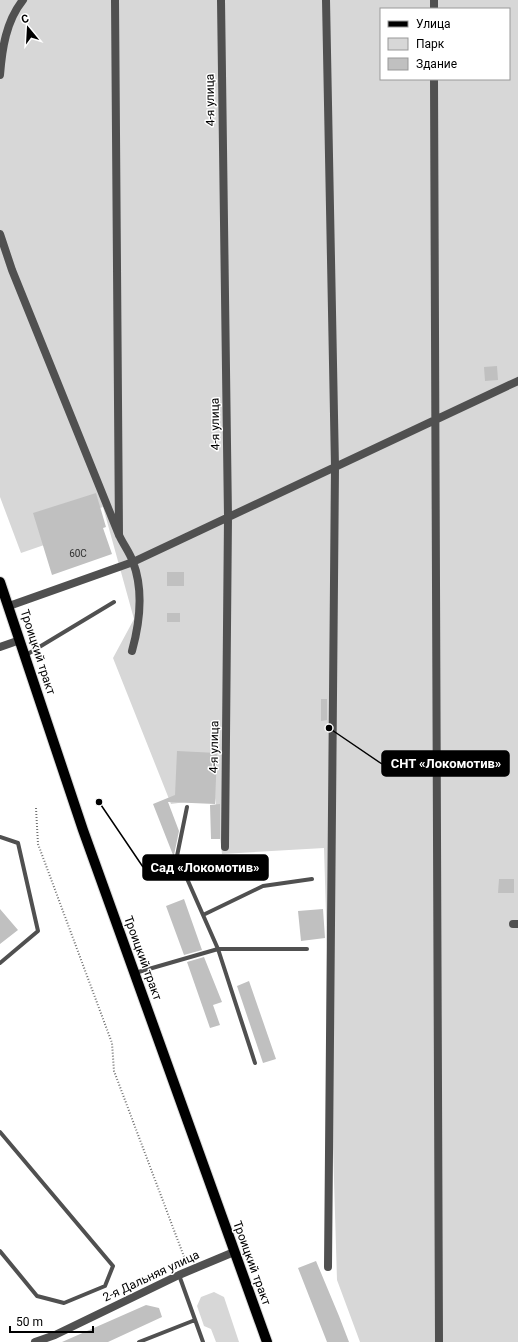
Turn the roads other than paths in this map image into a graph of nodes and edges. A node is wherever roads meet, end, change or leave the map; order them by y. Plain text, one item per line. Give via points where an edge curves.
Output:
1 (23, 0) edge
2 (115, 0) edge
3 (221, 0) edge
4 (326, 0) edge
5 (0, 75) edge
6 (434, 80) edge
7 (0, 234) edge
8 (518, 381) edge
9 (437, 419) junction
10 (335, 467) junction
11 (228, 517) junction
12 (119, 535) junction
13 (133, 562) junction
14 (0, 582) edge
15 (114, 602) dead end
16 (9, 606) junction
17 (20, 640) junction
18 (0, 647) edge
19 (132, 651) dead end
20 (26, 655) junction
21 (187, 806) dead end
22 (0, 837) edge
23 (225, 847) dead end
24 (312, 879) dead end
25 (203, 915) junction
26 (218, 949) junction
27 (307, 949) dead end
28 (0, 963) edge
29 (135, 973) junction
30 (255, 1063) dead end
31 (0, 1132) edge
32 (0, 1251) edge
33 (234, 1252) junction
34 (328, 1267) dead end
35 (179, 1275) junction
36 (195, 1320) junction
37 (35, 1342) edge
38 (140, 1342) edge
39 (203, 1342) edge
40 (267, 1342) edge
41 (439, 1342) edge

1 - 5 street via 9,26 2,51
2 - 12 street
3 - 11 street, 4-я улица
4 - 10 street
6 - 9 street
7 - 12 street via 12,270
8 - 9 street
9 - 10 street
9 - 41 street
10 - 11 street
10 - 34 street
11 - 13 street
11 - 23 street, 4-я улица
12 - 13 street
13 - 16 street
13 - 19 street via 141,600 139,626
14 - 16 main road, Троицкий тракт
15 - 20 lane
16 - 17 main road, Троицкий тракт
17 - 18 street
17 - 20 main road, Троицкий тракт
20 - 29 main road, Троицкий тракт via 83,830
21 - 25 lane via 177,856
22 - 28 lane via 18,843 38,931
24 - 25 lane via 263,886
25 - 26 lane
26 - 27 lane
26 - 29 lane
26 - 30 lane
29 - 33 main road, Троицкий тракт
31 - 32 lane via 113,1266 105,1286 64,1304 37,1296
33 - 35 street, 2-я Дальняя улица
33 - 40 main road, Троицкий тракт
35 - 36 lane
35 - 37 street, 2-я Дальняя улица via 55,1335
36 - 38 lane
36 - 39 lane

